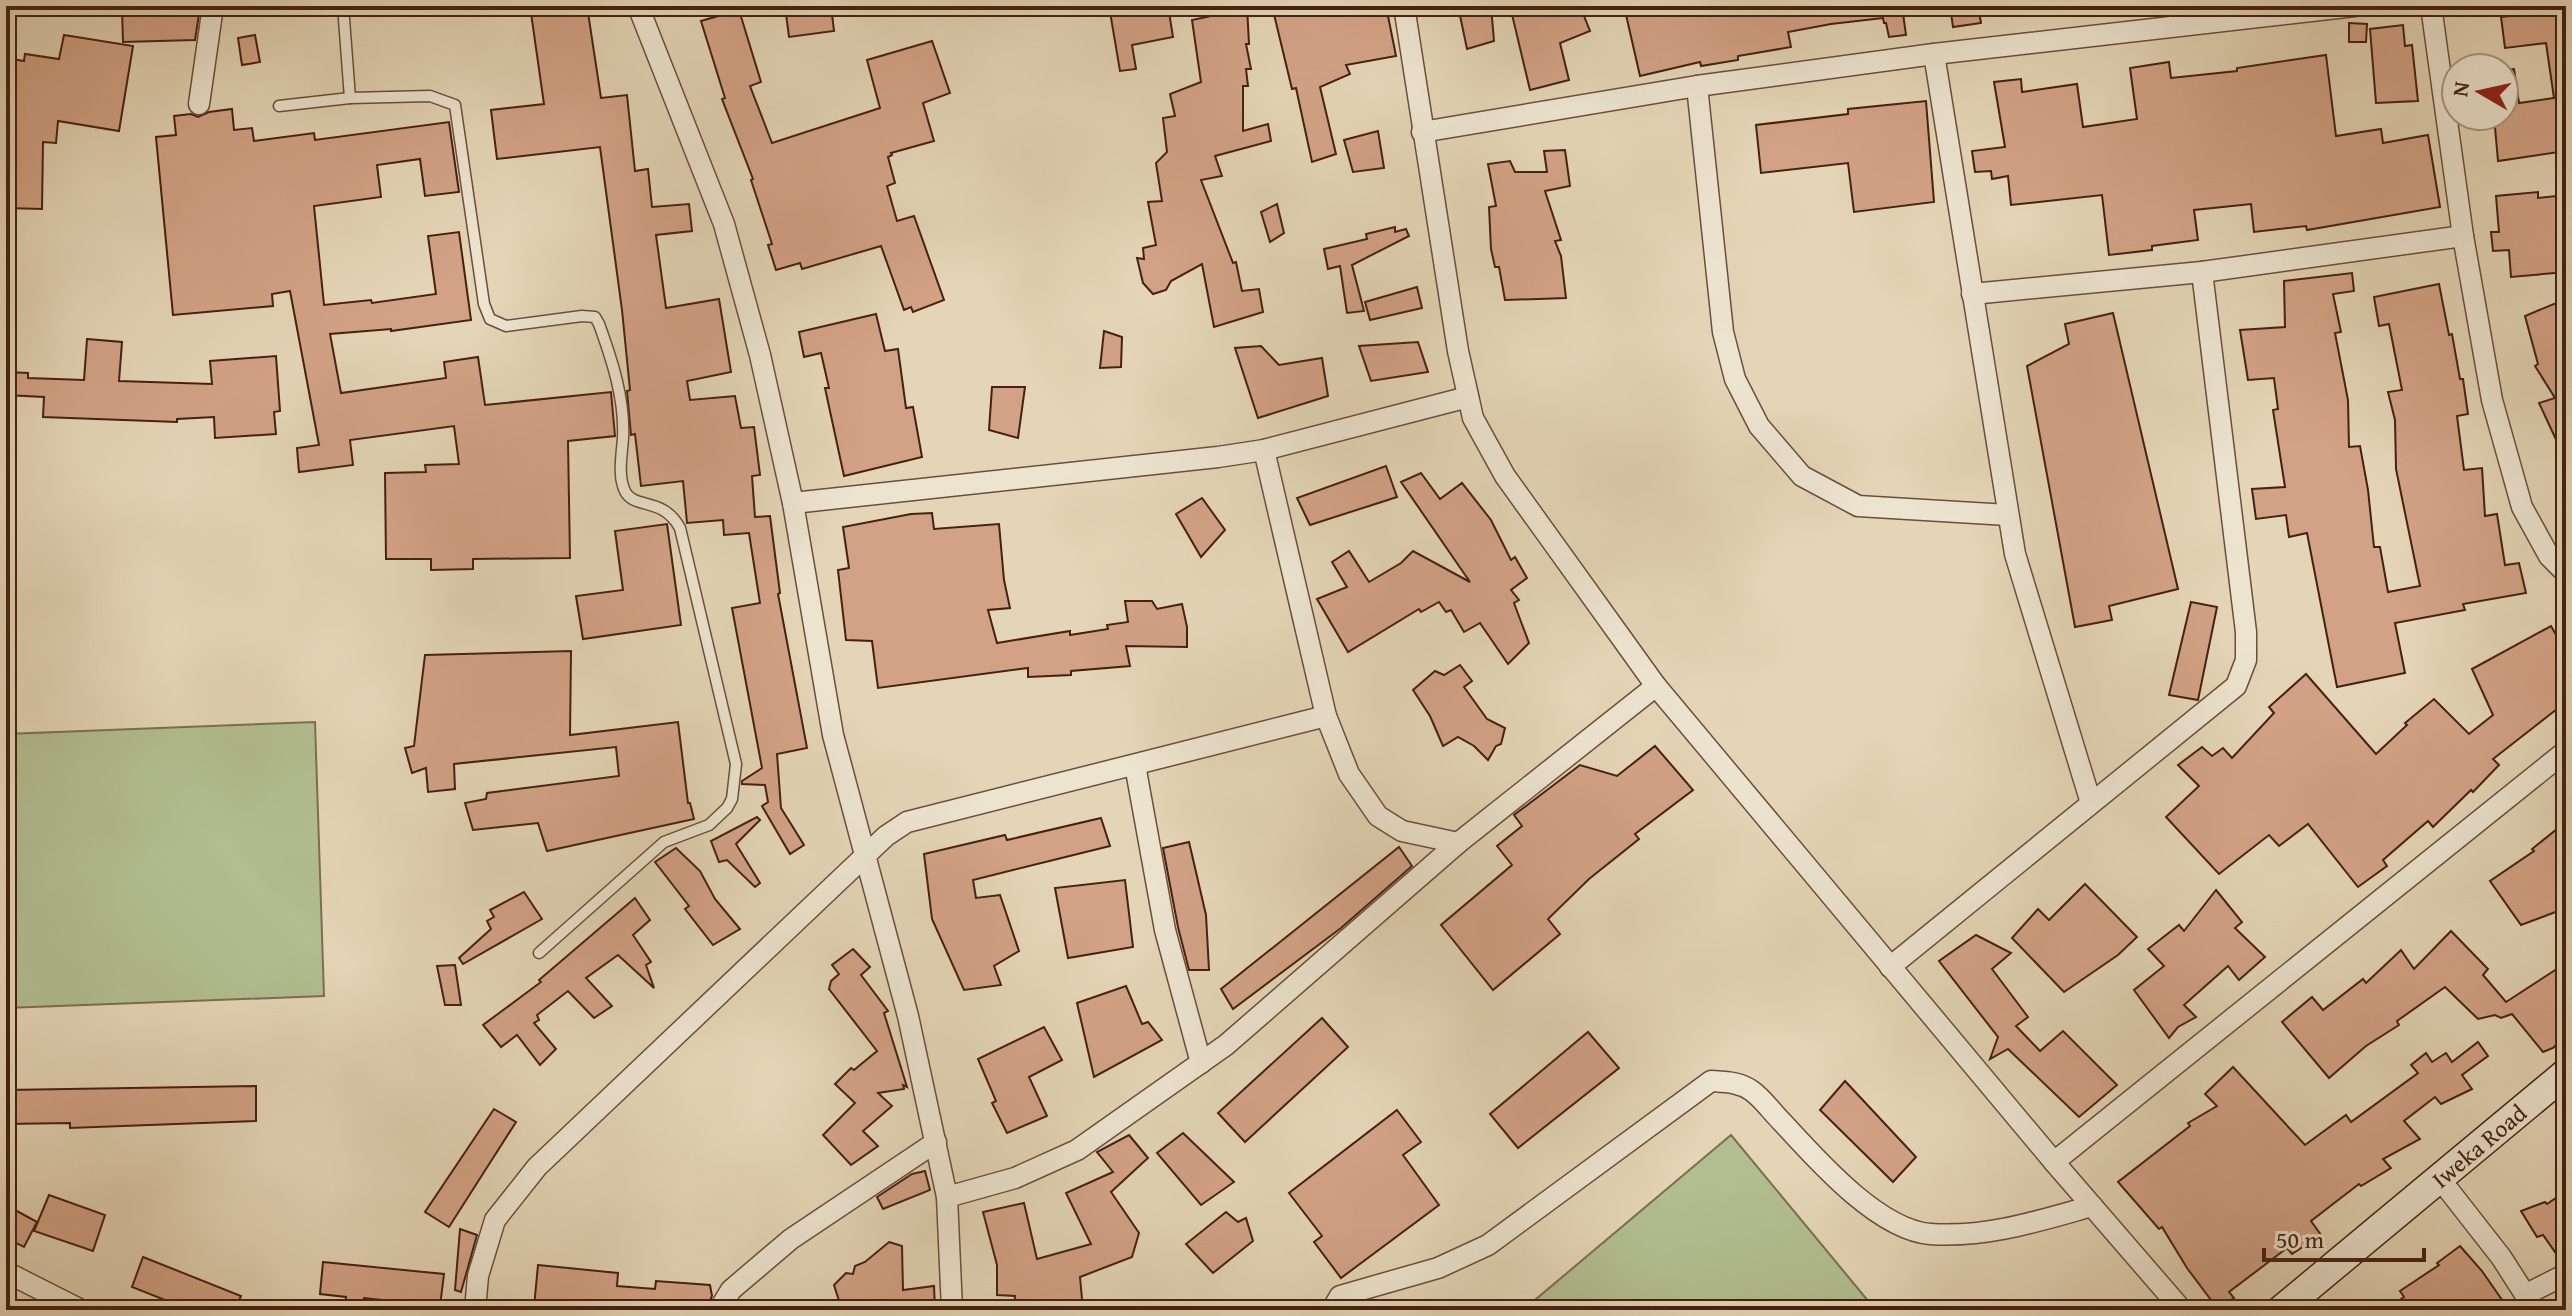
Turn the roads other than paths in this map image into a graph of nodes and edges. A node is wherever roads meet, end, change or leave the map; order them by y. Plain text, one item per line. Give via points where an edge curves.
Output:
1 (213, 6) edge
2 (343, 6) edge
3 (638, 6) edge
4 (1404, 6) edge
5 (2355, 6) edge
6 (2431, 6) edge
7 (1934, 54) junction
8 (1697, 86) junction
9 (350, 98) junction
10 (199, 104) dead end
11 (279, 106) dead end
12 (1422, 132) junction
13 (2463, 236) junction
14 (2202, 272) junction
15 (1972, 294) junction
16 (1468, 397) junction
17 (1264, 450) junction
18 (793, 503) junction
19 (2008, 515) junction
20 (2566, 573) edge
21 (1656, 686) junction
22 (1326, 716) junction
23 (2566, 751) edge
24 (1135, 765) junction
25 (2091, 803) junction
26 (1458, 843) junction
27 (867, 855) junction
28 (539, 953) dead end
29 (1890, 967) junction
30 (1201, 1063) junction
31 (2566, 1073) edge
32 (936, 1142) junction
33 (2054, 1162) junction
34 (2440, 1179) junction
35 (947, 1197) junction
36 (2092, 1206) junction
37 (6, 1272) edge
38 (2566, 1274) edge
39 (2530, 1302) edge
40 (81, 1310) edge
41 (475, 1310) edge
42 (719, 1310) edge
43 (952, 1310) edge
44 (1332, 1310) edge
45 (2182, 1310) edge
46 (2281, 1310) edge

1 - 10 street
2 - 9 lane
3 - 18 street via 724,224
4 - 12 street
5 - 7 street
6 - 13 street
7 - 8 street
7 - 15 street
8 - 12 street
8 - 19 street via 1723,332 1735,379 1759,426 1802,476 1858,506
9 - 11 lane
9 - 28 lane via 430,96 455,105 490,319 506,326 595,317 624,415 621,469 626,493 668,511 680,528 736,764 727,808 709,825 664,842
12 - 16 street
13 - 14 street
13 - 20 street via 2492,400 2522,507 2549,556
14 - 15 street
14 - 25 street via 2246,660 2236,686
15 - 19 street
16 - 17 street
16 - 21 street via 1473,418 1505,476
17 - 18 street
17 - 22 street
18 - 27 street via 833,735
19 - 25 street via 2015,554
21 - 26 street
21 - 29 street
22 - 24 street
22 - 26 street via 1349,774 1378,816 1402,831
23 - 33 street
24 - 27 street via 907,822
24 - 30 street via 1165,930
25 - 29 street
26 - 30 street
27 - 32 street
27 - 41 street via 537,1167 495,1220 478,1276
29 - 33 street
30 - 35 street via 1077,1150 1015,1178
31 - 34 main road, Iweka Road
32 - 35 street
32 - 42 street via 791,1239 731,1290
33 - 36 street
34 - 39 street
34 - 46 main road, Iweka Road
35 - 43 street
36 - 44 street via 2003,1231 1929,1234 1908,1229 1886,1220 1825,1168 1752,1091 1733,1082 1711,1081 1488,1245 1438,1268 1340,1296
36 - 45 street
37 - 40 street
38 - 39 street

